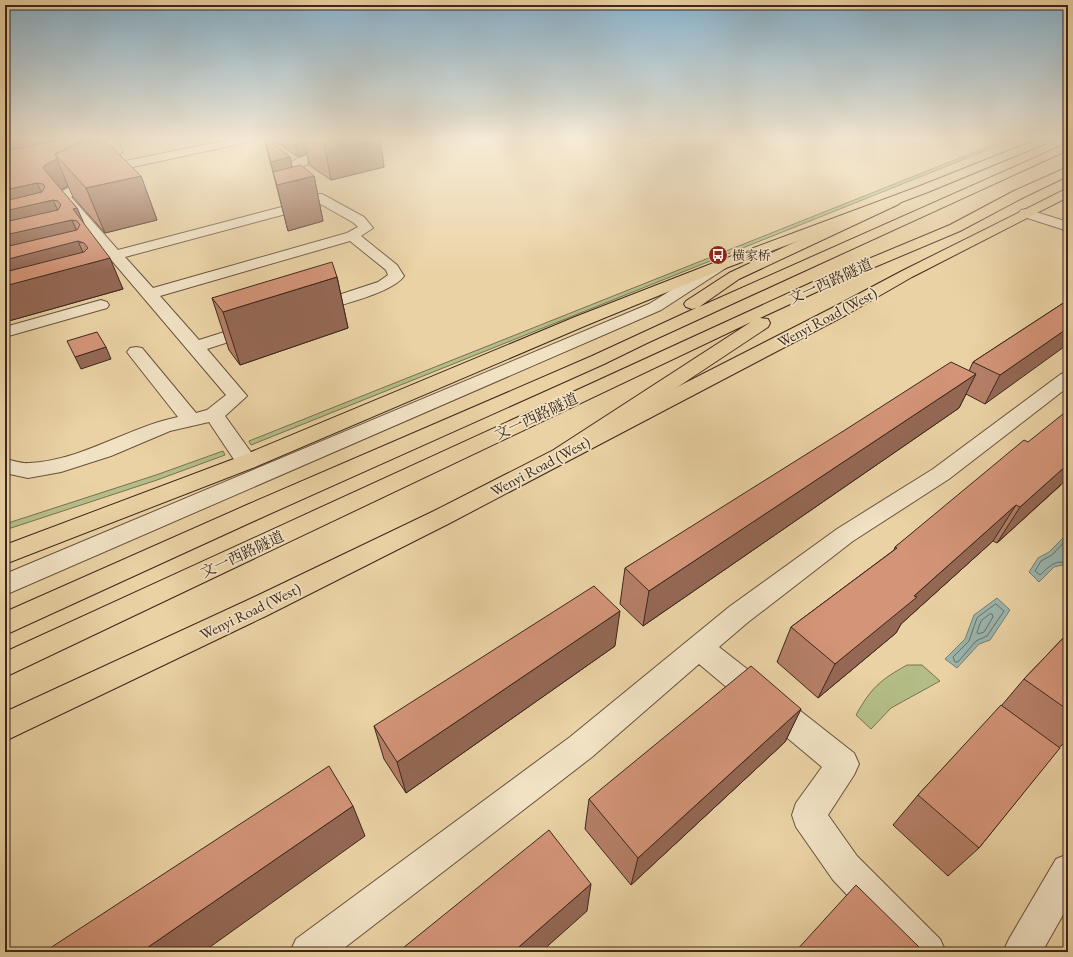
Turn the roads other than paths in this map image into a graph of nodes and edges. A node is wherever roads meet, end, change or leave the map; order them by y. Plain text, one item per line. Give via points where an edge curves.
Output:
1 (89, 183) edge
2 (297, 183) edge
3 (939, 183) edge
4 (986, 183) edge
5 (1043, 183) edge
6 (1068, 192) edge
7 (317, 197) junction
8 (894, 201) junction
9 (1026, 213) junction
10 (1068, 227) edge
11 (352, 236) junction
12 (115, 254) junction
13 (721, 265) junction
14 (819, 285) junction
15 (150, 294) junction
16 (101, 305) dead end
17 (301, 312) edge
18 (271, 322) edge
19 (5, 332) edge
20 (641, 338) junction
21 (196, 347) junction
22 (136, 352) dead end
23 (1068, 378) edge
24 (214, 415) junction
25 (191, 420) junction
26 (562, 454) junction
27 (247, 462) junction
28 (5, 466) edge
29 (5, 555) edge
30 (5, 585) edge
31 (5, 624) edge
32 (699, 648) junction
33 (5, 666) edge
34 (5, 728) edge
35 (1068, 871) edge
36 (309, 952) edge
37 (927, 952) edge
38 (1022, 952) edge

1 - 12 street via 63,196
2 - 7 street
3 - 8 main road
4 - 20 main road, 文一西路隧道
5 - 14 main road, 文一西路隧道 via 955,228
6 - 9 main road, Wenyi Road (West)
7 - 11 street via 359,220 366,228
7 - 12 street via 312,203
8 - 13 main road
8 - 20 main road via 734,276
9 - 10 street
9 - 26 main road, Wenyi Road (West)
11 - 15 street
11 - 17 street via 392,268 396,276 384,284
12 - 15 street
13 - 27 main road via 581,321
13 - 30 street via 655,307
14 - 26 main road
14 - 33 main road, 文一西路隧道
15 - 21 street
16 - 19 street
18 - 21 street
20 - 31 main road, 文一西路隧道 via 598,360
21 - 24 street via 237,396
22 - 25 street
23 - 32 street via 941,474 846,535 738,615
24 - 25 street
24 - 27 street
25 - 28 street via 164,426 104,451 61,465 28,471
26 - 34 main road, Wenyi Road (West) via 442,517
27 - 29 main road
32 - 36 street via 581,747
32 - 37 street via 843,764 808,815 845,868
35 - 38 street

